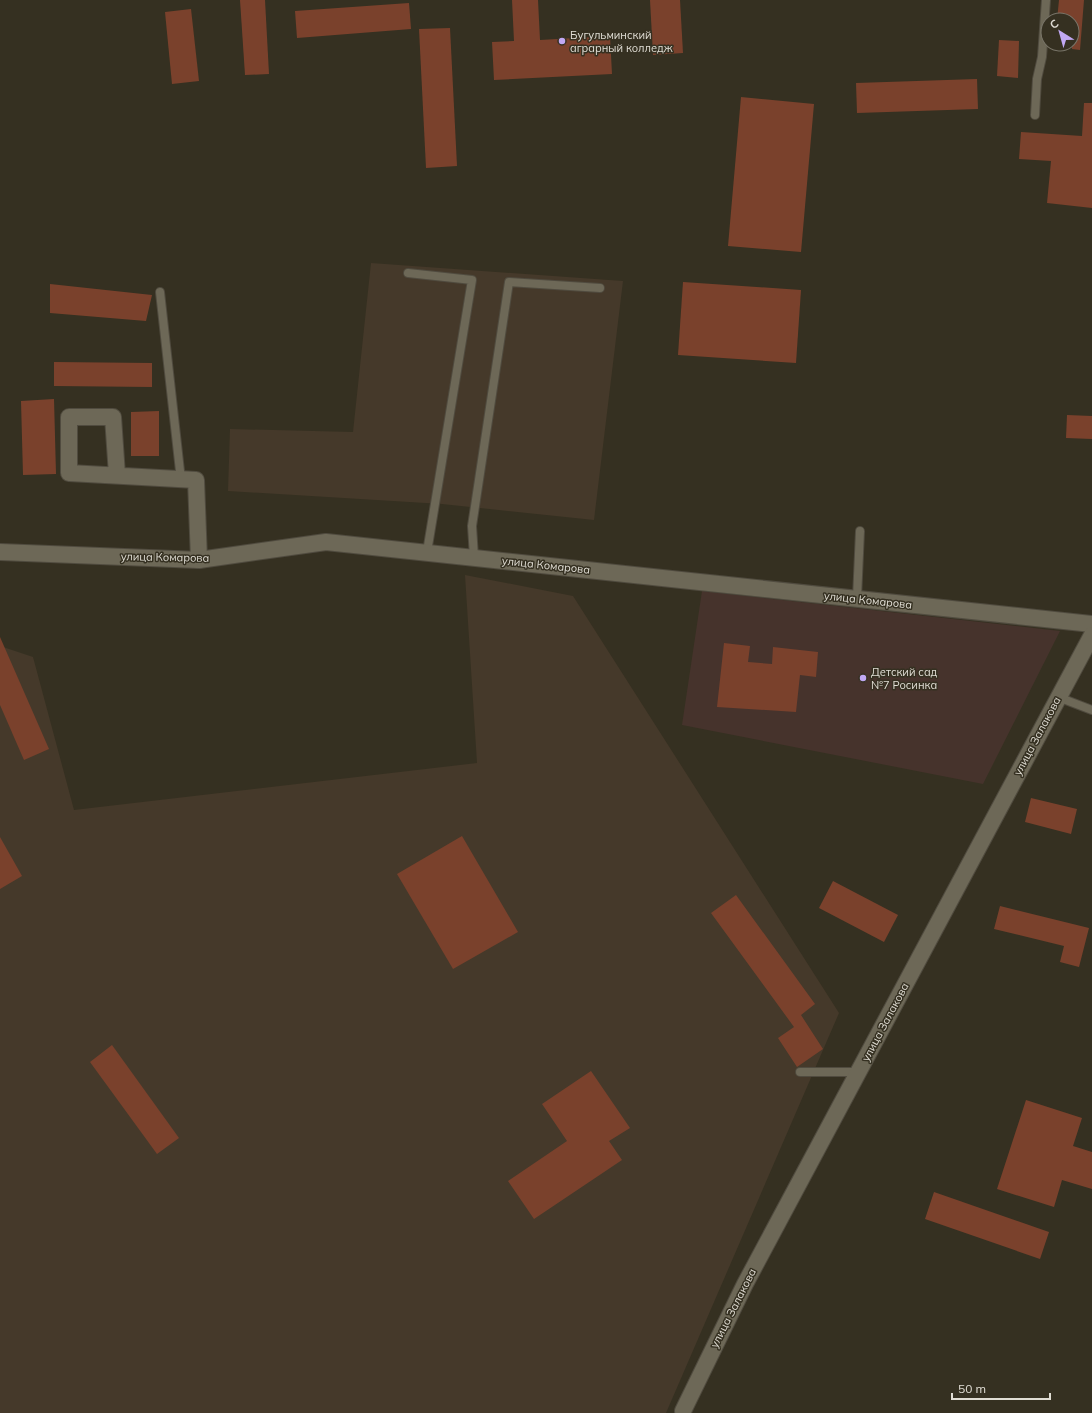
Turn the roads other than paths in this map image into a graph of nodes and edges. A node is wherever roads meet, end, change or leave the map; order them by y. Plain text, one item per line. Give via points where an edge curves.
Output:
1 (1046, 0) edge
2 (1035, 115) dead end
3 (408, 273) dead end
4 (600, 288) dead end
5 (160, 292) dead end
6 (117, 476) junction
7 (182, 480) junction
8 (860, 532) dead end
9 (0, 552) edge
10 (427, 552) junction
11 (474, 557) junction
12 (199, 560) junction
13 (857, 598) junction
14 (1092, 624) edge
15 (1092, 635) edge
16 (1058, 697) junction
17 (1092, 710) edge
18 (800, 1072) dead end
19 (858, 1072) junction
20 (683, 1411) dead end

1 - 2 lane
3 - 10 lane via 472,280
4 - 11 lane via 509,282 472,526
5 - 7 lane
6 - 6 street via 69,473 69,417 113,417
6 - 7 street
7 - 12 street via 196,480
8 - 13 lane
9 - 12 street, улица Комарова
10 - 11 street, улица Комарова
10 - 12 street, улица Комарова via 326,542
11 - 13 street, улица Комарова
13 - 14 street, улица Комарова
15 - 16 street, улица Залакова
16 - 17 lane
16 - 19 street, улица Залакова
18 - 19 lane
19 - 20 street, улица Залакова via 745,1284

